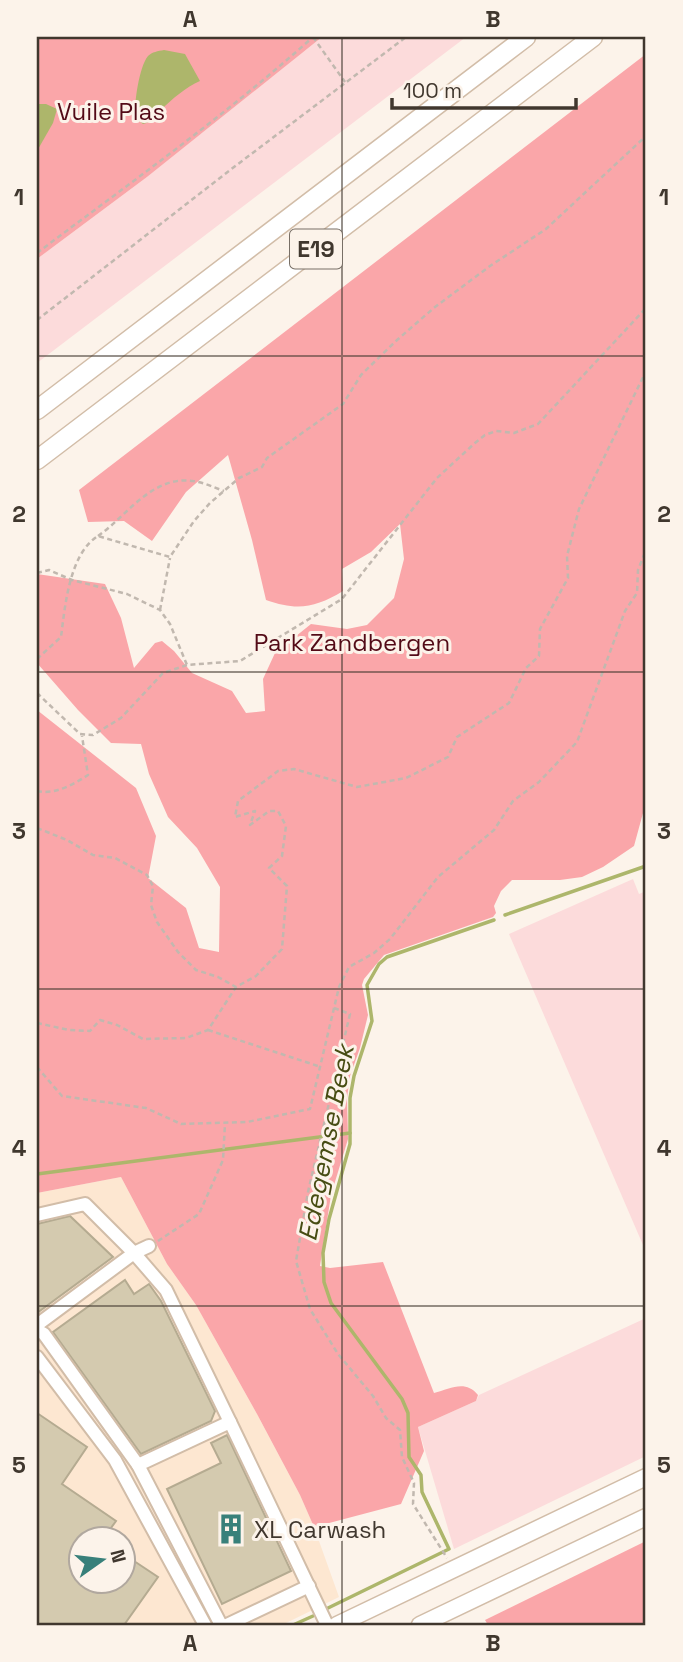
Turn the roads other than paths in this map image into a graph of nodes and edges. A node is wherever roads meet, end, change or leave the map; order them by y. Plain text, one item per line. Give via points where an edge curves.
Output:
1 (526, 37) edge
2 (593, 37) edge
3 (37, 410) edge
4 (37, 460) edge
5 (37, 1215) edge
6 (149, 1246) road end
7 (134, 1253) junction
8 (37, 1325) edge
9 (37, 1330) edge
10 (37, 1357) edge
11 (230, 1422) junction
12 (138, 1465) junction
13 (646, 1477) edge
14 (646, 1517) edge
15 (309, 1586) junction
16 (205, 1625) edge
17 (221, 1625) edge
18 (227, 1625) edge
19 (327, 1625) edge
20 (337, 1625) edge
21 (420, 1625) edge

1 - 3 highway, E19
2 - 4 highway, E19
5 - 7 lane via 85,1204
6 - 7 lane
7 - 8 lane
7 - 11 lane via 166,1290
9 - 12 lane
10 - 16 lane via 115,1460
11 - 12 lane
11 - 15 lane
12 - 17 lane
13 - 20 main road
14 - 21 main road
15 - 18 lane
15 - 19 lane

